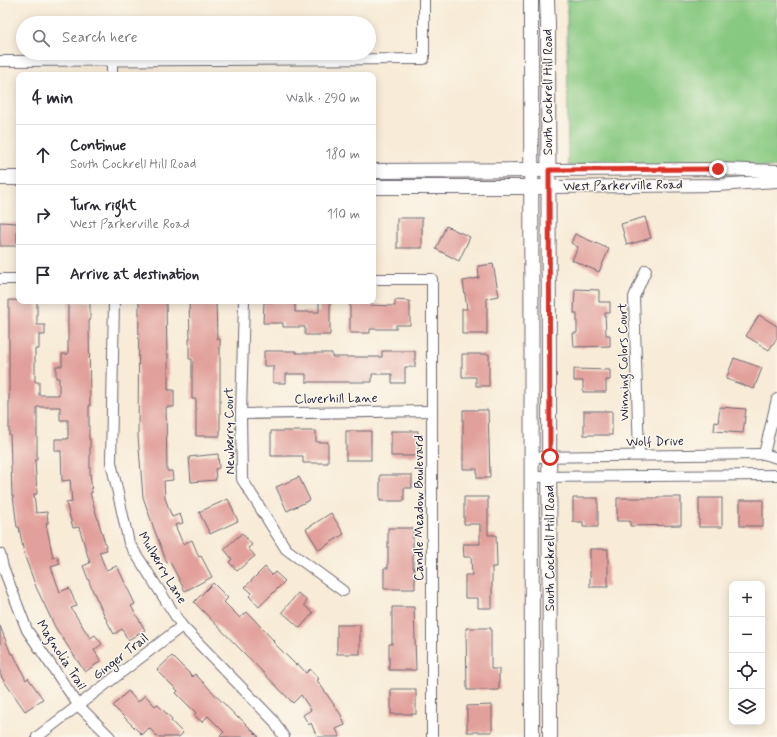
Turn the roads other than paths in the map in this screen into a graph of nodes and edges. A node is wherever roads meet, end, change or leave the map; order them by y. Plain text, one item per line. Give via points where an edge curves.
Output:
1 (424, 0) edge
2 (531, 0) edge
3 (546, 0) edge
4 (112, 60) junction
5 (0, 61) edge
6 (112, 72) edge
7 (532, 170) junction
8 (549, 170) junction
9 (376, 171) edge
10 (777, 171) edge
11 (0, 178) edge
12 (16, 178) edge
13 (777, 181) edge
14 (376, 187) edge
15 (532, 187) junction
16 (549, 187) junction
17 (646, 270) dead end
18 (0, 279) edge
19 (16, 279) edge
20 (376, 279) edge
21 (114, 304) edge
22 (244, 304) edge
23 (777, 399) edge
24 (432, 411) junction
25 (241, 414) junction
26 (764, 454) junction
27 (639, 455) junction
28 (532, 457) junction
29 (550, 457) junction
30 (777, 458) edge
31 (777, 475) edge
32 (532, 477) junction
33 (550, 477) junction
34 (0, 554) edge
35 (343, 591) dead end
36 (182, 626) junction
37 (79, 706) junction
38 (532, 707) junction
39 (550, 708) junction
40 (37, 737) edge
41 (110, 737) edge
42 (284, 737) edge
43 (432, 737) edge
44 (532, 737) edge
45 (550, 737) edge

1 - 4 street via 424,60
2 - 7 main road, South Cockrell Hill Road
3 - 8 main road, South Cockrell Hill Road
4 - 5 street
4 - 6 street
7 - 8 main road, West Parkerville Road
7 - 9 main road, West Parkerville Road
7 - 15 main road, South Cockrell Hill Road
8 - 10 street, West Parkerville Road
8 - 16 main road, South Cockrell Hill Road
11 - 12 main road
13 - 16 street, West Parkerville Road via 717,186
14 - 15 main road, West Parkerville Road
15 - 16 main road, West Parkerville Road
15 - 28 main road, South Cockrell Hill Road
16 - 29 main road, South Cockrell Hill Road
17 - 27 street, Winning Colors Court via 634,297
18 - 19 street
20 - 24 street, Candle Meadow Boulevard via 432,279
21 - 36 street, Mulberry Lane via 111,462 129,543
22 - 25 street, Newberry Court
23 - 26 street
24 - 25 street, Cloverhill Lane
24 - 43 street, Candle Meadow Boulevard
25 - 35 street, Newberry Court via 242,479 286,549
26 - 27 street, Wolf Drive
26 - 30 street, Wolf Drive
27 - 29 street, Wolf Drive
28 - 29 street, Wolf Drive
28 - 32 main road, South Cockrell Hill Road
29 - 33 main road, South Cockrell Hill Road
31 - 33 street
32 - 33 street
32 - 38 main road, South Cockrell Hill Road
33 - 39 main road, South Cockrell Hill Road
34 - 37 street, Magnolia Trail via 27,630
36 - 37 street, Ginger Trail
36 - 42 street, Mulberry Lane via 273,720
37 - 40 street, Ginger Trail
37 - 41 street, Magnolia Trail
38 - 39 main road
38 - 44 main road, South Cockrell Hill Road
39 - 45 main road, South Cockrell Hill Road

